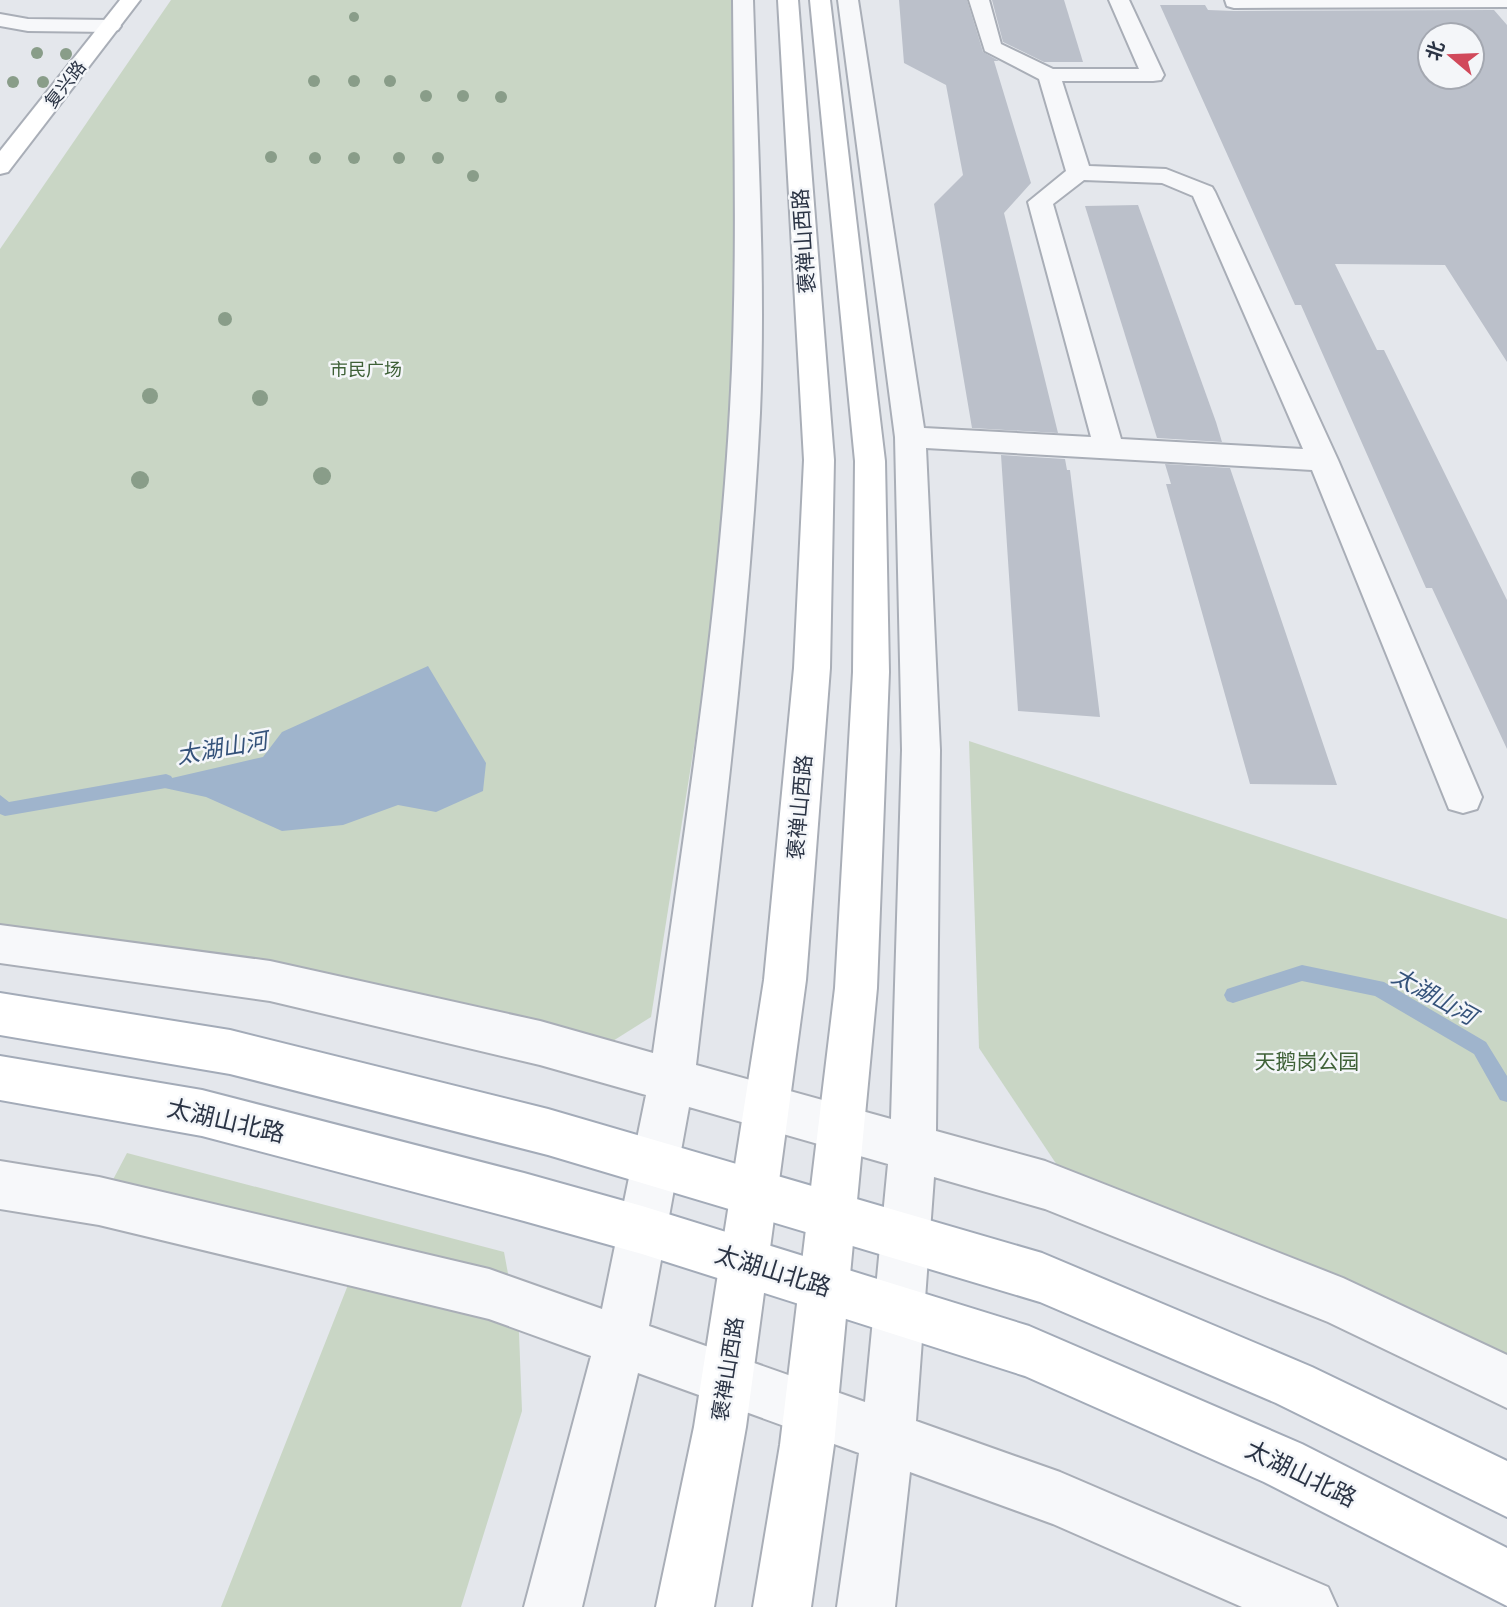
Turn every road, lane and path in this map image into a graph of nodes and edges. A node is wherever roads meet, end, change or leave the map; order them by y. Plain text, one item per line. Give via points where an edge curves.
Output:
1 (130, 0) edge
2 (743, 0) edge
3 (788, 0) edge
4 (820, 0) edge
5 (848, 0) edge
6 (979, 0) edge
7 (1119, 0) edge
8 (1507, 1) edge
9 (1234, 2) dead end
10 (43, 8) dead end
11 (0, 20) edge
12 (28, 25) junction
13 (111, 26) junction
14 (0, 28) edge
15 (1049, 75) junction
16 (0, 167) edge
17 (1079, 173) junction
18 (910, 437) junction
19 (1109, 448) junction
20 (1323, 460) junction
21 (1463, 797) dead end
22 (0, 944) edge
23 (0, 1013) edge
24 (0, 1078) edge
25 (672, 1080) junction
26 (766, 1107) junction
27 (841, 1127) junction
28 (913, 1148) junction
29 (656, 1162) junction
30 (0, 1185) edge
31 (754, 1191) junction
32 (831, 1214) junction
33 (642, 1230) junction
34 (905, 1236) junction
35 (744, 1262) junction
36 (823, 1286) junction
37 (900, 1311) junction
38 (621, 1340) junction
39 (727, 1379) junction
40 (1507, 1382) edge
41 (811, 1409) junction
42 (888, 1437) junction
43 (1507, 1490) edge
44 (1507, 1578) edge
45 (552, 1607) edge
46 (685, 1607) edge
47 (782, 1607) edge
48 (866, 1607) edge
49 (1308, 1607) edge

1 - 13 main road, 复兴路
2 - 25 street via 749,308 745,412 729,631
3 - 26 main road, 褒禅山西路 via 819,460 811,682 785,980
4 - 27 main road, 褒禅山西路 via 870,461 871,672 856,988
5 - 18 street
6 - 15 street via 992,47
7 - 15 street via 1153,75
8 - 9 street
10 - 12 street
11 - 12 street
12 - 13 street
12 - 14 street
13 - 16 main road, 复兴路
15 - 17 street
17 - 19 street via 1040,202
17 - 20 street via 1166,176 1203,192
18 - 19 street
18 - 28 street via 921,750
19 - 20 street
20 - 21 street
22 - 25 street via 270,981 540,1043
23 - 29 main road via 230,1052
24 - 33 main road, 太湖山北路 via 201,1113
25 - 26 street
25 - 29 street
26 - 27 street
26 - 31 main road, 褒禅山西路
27 - 28 street
27 - 32 main road, 褒禅山西路
28 - 34 street
28 - 40 street via 1058,1190 1343,1303
29 - 31 main road
29 - 33 street
30 - 38 street via 99,1201 489,1294
31 - 32 main road
31 - 35 main road, 褒禅山西路
32 - 34 main road
32 - 36 main road, 褒禅山西路
33 - 35 main road, 太湖山北路
33 - 38 street
34 - 37 street
34 - 43 main road via 1042,1278 1294,1385
35 - 36 main road, 太湖山北路
35 - 39 main road, 褒禅山西路
36 - 37 main road, 太湖山北路
36 - 41 main road, 褒禅山西路
37 - 42 street
37 - 44 main road, 太湖山北路 via 1029,1352 1283,1462
38 - 39 street
38 - 45 street
39 - 41 street
39 - 46 main road, 褒禅山西路
41 - 42 street
41 - 47 main road, 褒禅山西路
42 - 48 street
42 - 49 street via 1060,1499

